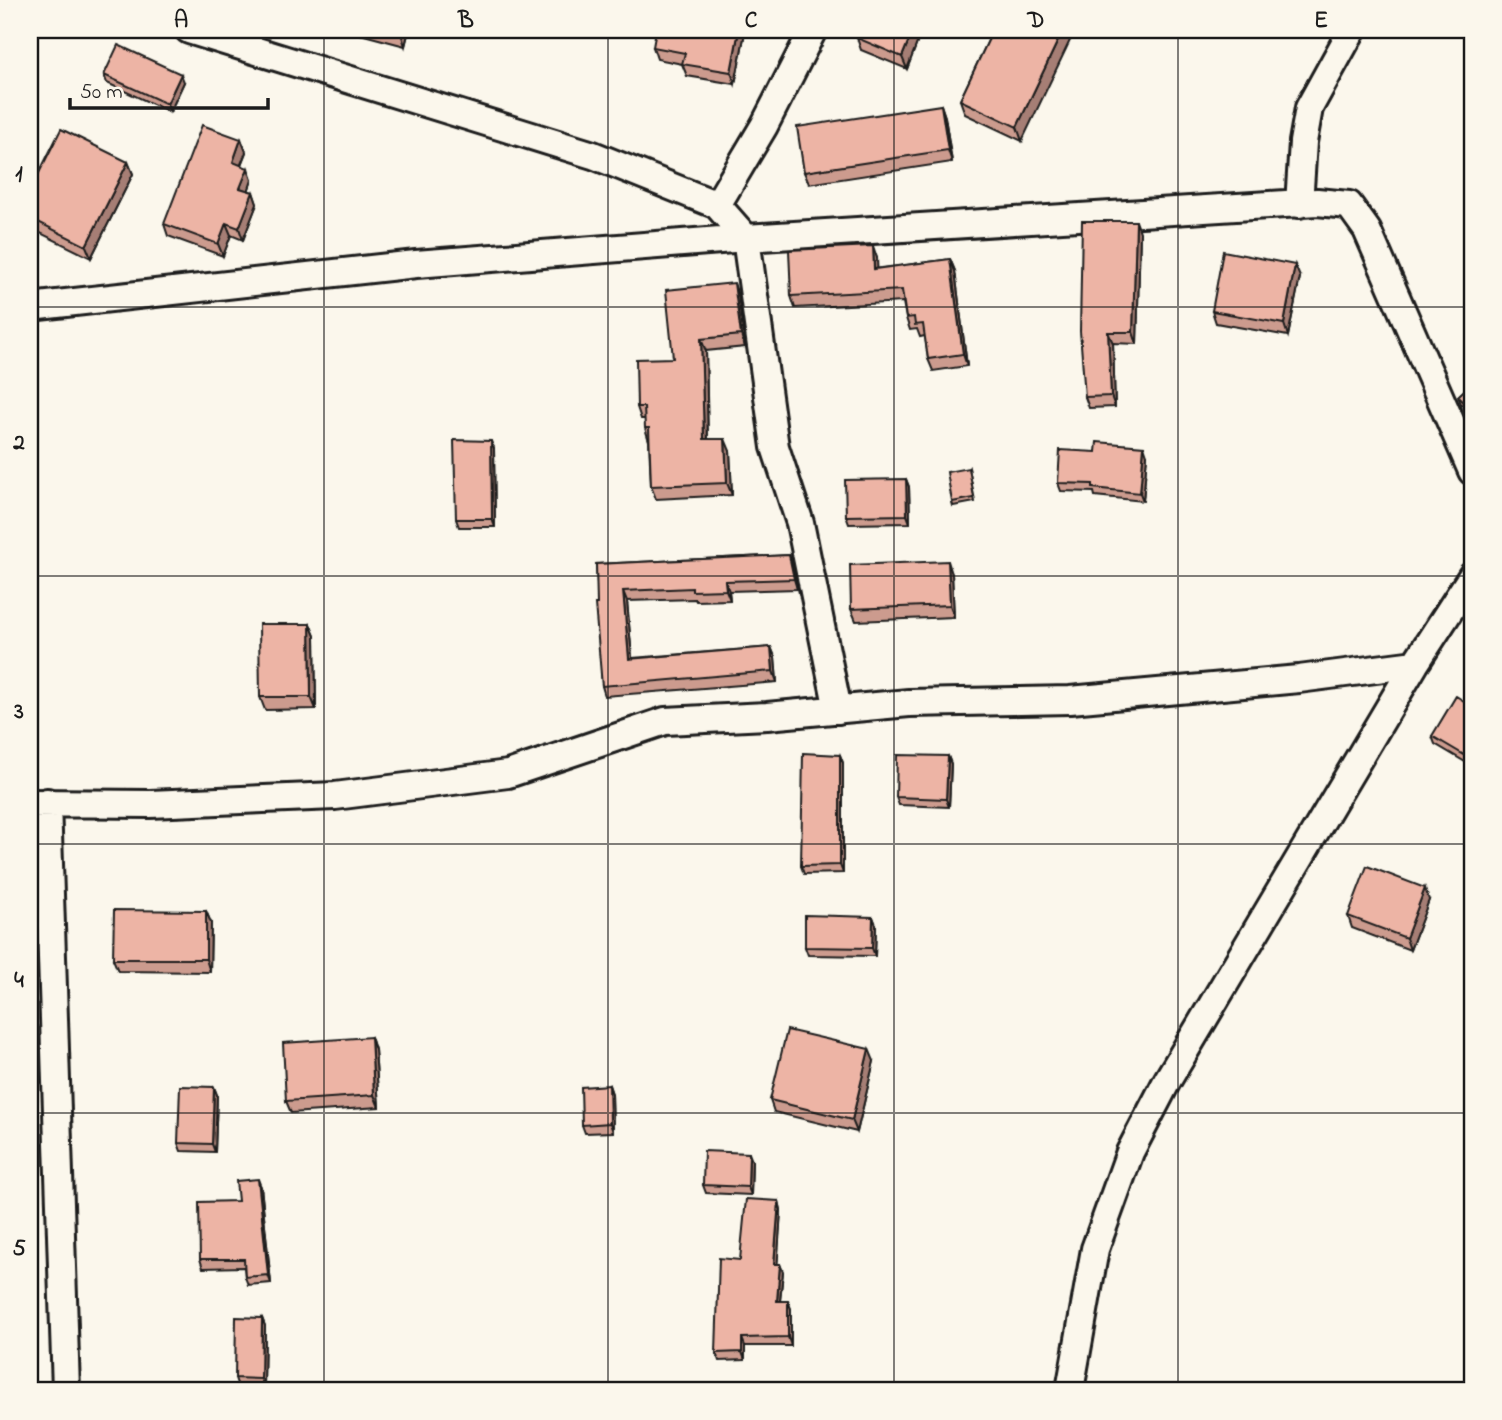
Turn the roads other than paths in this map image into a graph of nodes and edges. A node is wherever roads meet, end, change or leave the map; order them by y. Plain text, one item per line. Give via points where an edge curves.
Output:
1 (189, 30) edge
2 (813, 30) edge
3 (1352, 30) edge
4 (1299, 204) junction
5 (717, 205) junction
6 (746, 238) junction
7 (30, 307) edge
8 (1472, 471) edge
9 (1472, 576) edge
10 (1415, 664) junction
11 (838, 710) junction
12 (38, 803) edge
13 (66, 1390) edge
14 (1070, 1390) edge

1 - 5 street via 593,155
2 - 5 street
3 - 4 street via 1309,108
4 - 6 street
4 - 8 street via 1349,205 1367,230
5 - 6 street
6 - 7 street via 416,264
6 - 11 street via 775,447 800,523
9 - 10 street
10 - 11 street via 1070,700 909,703
10 - 14 street via 1167,1081 1130,1152 1096,1249
11 - 12 street via 665,721 508,775 408,788 247,802
12 - 13 street

